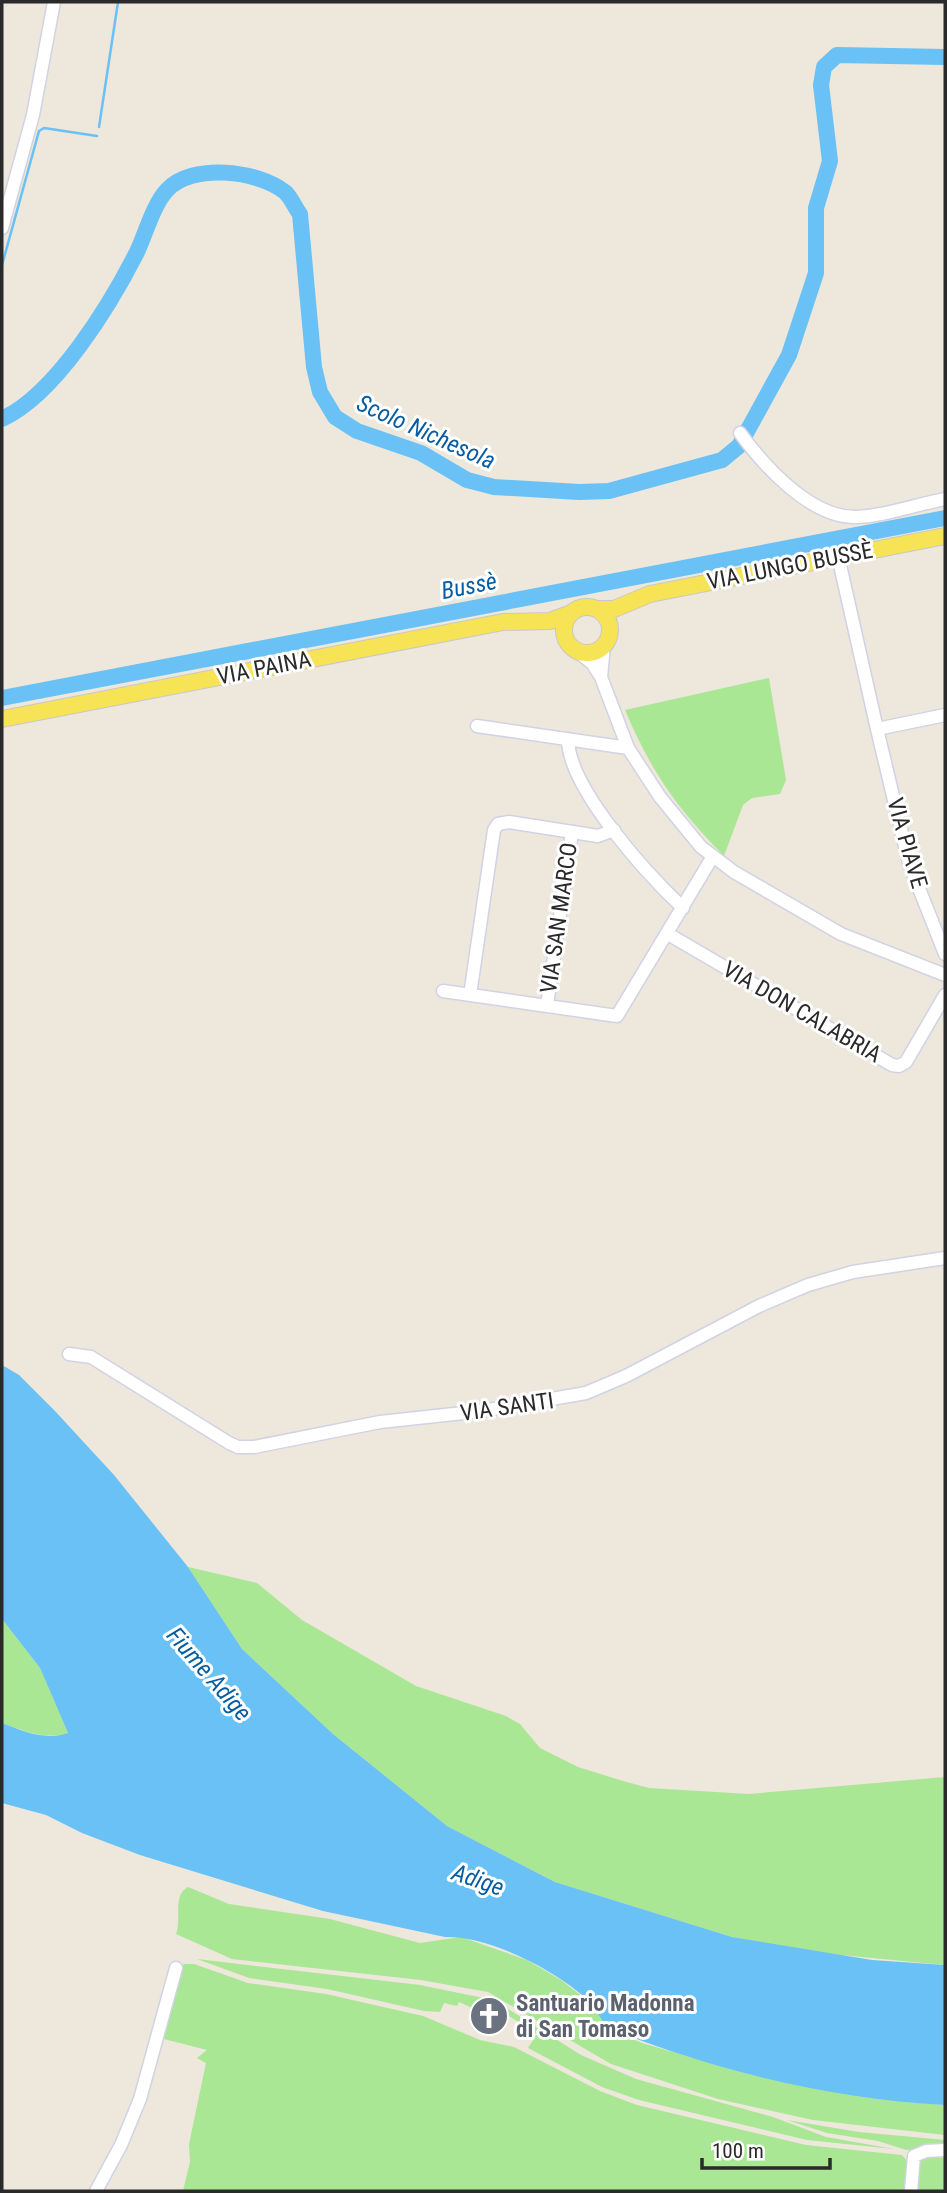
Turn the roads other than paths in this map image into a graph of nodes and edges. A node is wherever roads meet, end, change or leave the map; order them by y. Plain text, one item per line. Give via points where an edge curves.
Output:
1 (54, 2) edge
2 (2, 228) edge
3 (743, 438) dead end
4 (945, 499) edge
5 (945, 536) edge
6 (838, 556) junction
7 (637, 600) junction
8 (598, 609) junction
9 (569, 614) junction
10 (526, 622) junction
11 (610, 628) junction
12 (564, 636) junction
13 (604, 645) junction
14 (578, 652) junction
15 (601, 677) junction
16 (945, 715) edge
17 (2, 719) edge
18 (477, 726) dead end
19 (877, 729) junction
20 (568, 739) junction
21 (628, 748) junction
22 (614, 830) junction
23 (572, 832) junction
24 (713, 856) junction
25 (682, 908) junction
26 (668, 934) junction
27 (945, 954) edge
28 (945, 975) edge
29 (443, 991) dead end
30 (470, 995) junction
31 (945, 995) edge
32 (547, 1005) junction
33 (945, 1258) edge
34 (69, 1354) dead end
35 (176, 1968) dead end
36 (945, 2150) edge
37 (96, 2191) edge
38 (911, 2191) edge

1 - 2 street via 33,115
3 - 4 street via 763,465 788,487 828,511 854,517
5 - 6 main road, VIA LUNGO BUSSÈ
6 - 7 main road, VIA LUNGO BUSSÈ
6 - 19 street, VIA PIAVE
7 - 8 main road, VIA LUNGO BUSSÈ via 614,609
7 - 11 main road, VIA LUNGO BUSSÈ
8 - 9 main road via 583,607
8 - 11 main road
9 - 10 main road, VIA PAINA via 556,621
9 - 12 main road
10 - 12 main road, VIA PAINA
10 - 17 main road, VIA PAINA via 503,622
11 - 13 main road
12 - 14 main road
13 - 14 main road via 592,652
13 - 15 street
14 - 15 street
15 - 21 street
16 - 19 street
18 - 20 street
19 - 27 street, VIA PIAVE via 909,863
20 - 21 street
20 - 22 street via 575,766
21 - 24 street via 660,797
22 - 23 street via 598,836
22 - 25 street via 643,869
23 - 30 street via 509,822 494,830
23 - 32 street, VIA SAN MARCO
24 - 25 street
24 - 28 street via 841,934
25 - 26 street
26 - 31 street, VIA DON CALABRIA via 892,1065 906,1062
26 - 32 street via 617,1016
29 - 30 street
30 - 32 street
33 - 34 street, VIA SANTI via 853,1272 808,1285 586,1393 380,1422 254,1447 229,1443 91,1357
35 - 37 street via 140,2099
36 - 38 street via 915,2156

